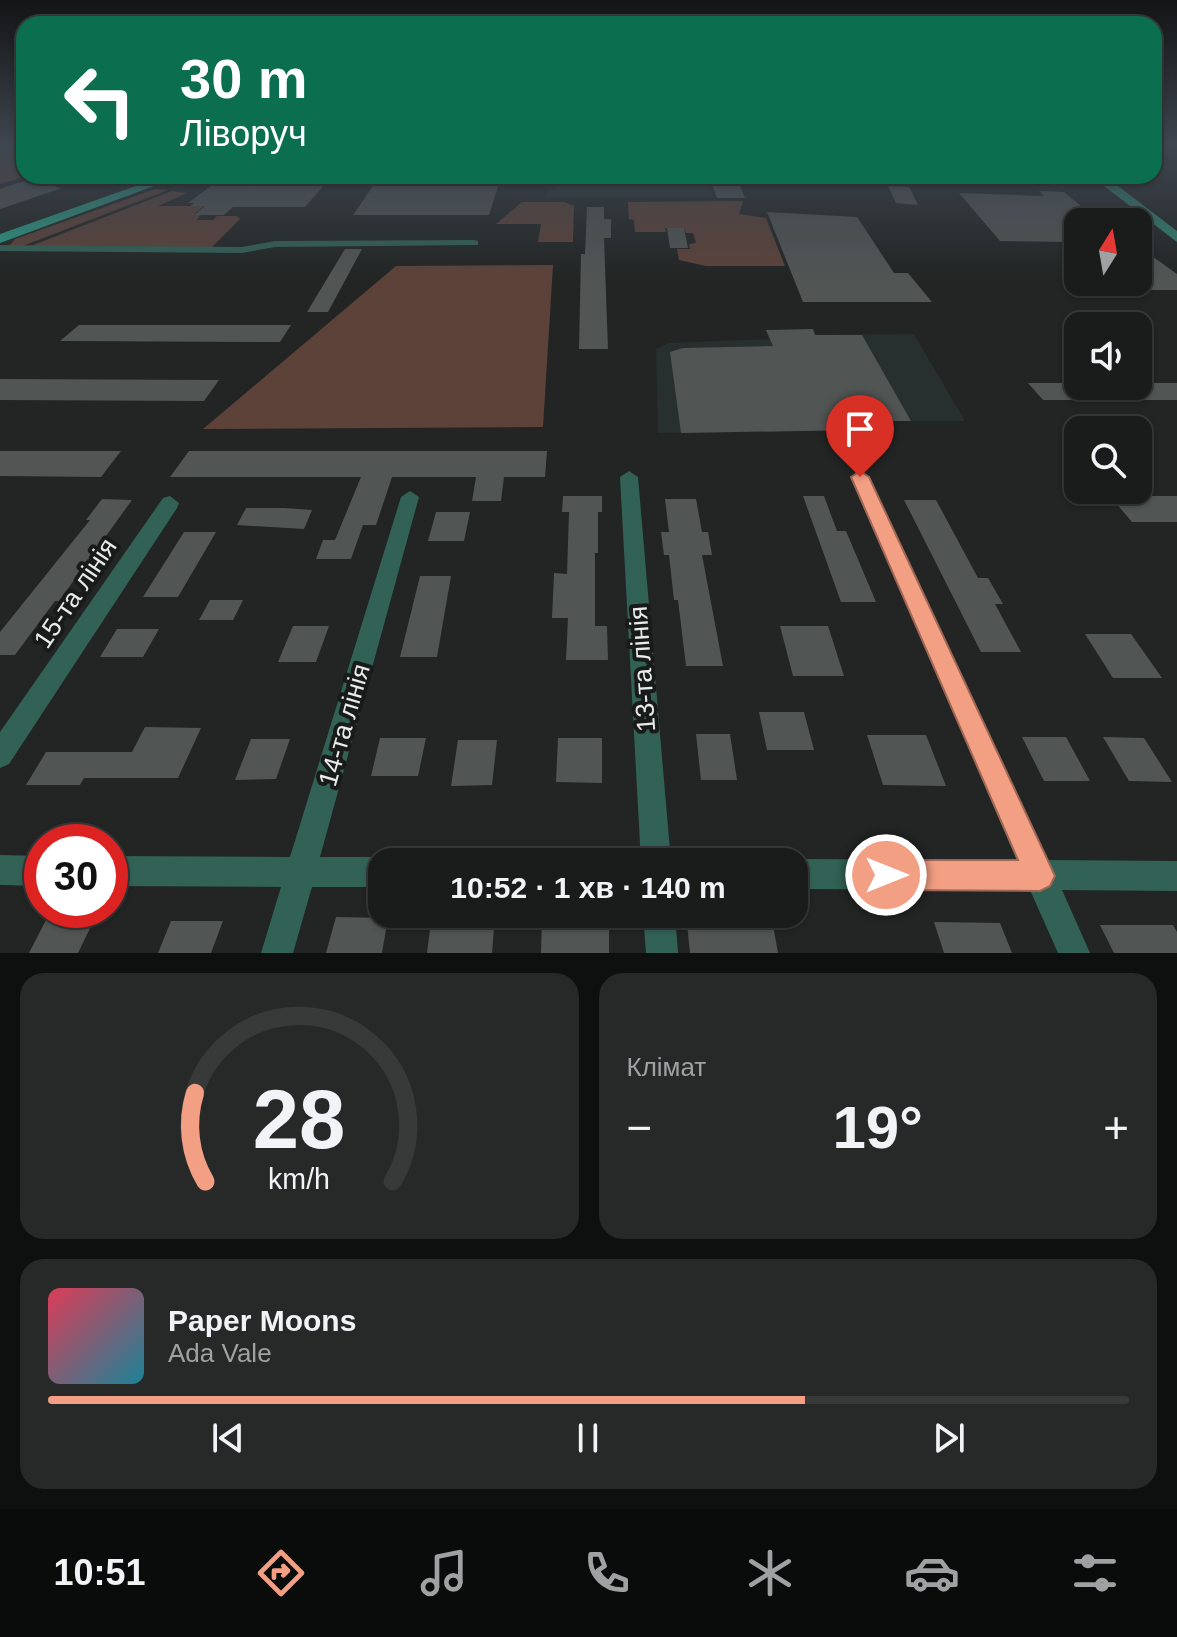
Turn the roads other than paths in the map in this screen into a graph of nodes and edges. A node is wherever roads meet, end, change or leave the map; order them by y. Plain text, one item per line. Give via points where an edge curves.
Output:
1 (113, 190) edge
2 (135, 190) edge
3 (1116, 190) edge
4 (0, 229) edge
5 (1177, 238) edge
6 (0, 239) edge
7 (474, 243) dead end
8 (0, 248) edge
9 (629, 477) dead end
10 (860, 477) dead end
11 (410, 497) dead end
12 (170, 503) dead end
13 (0, 755) edge
14 (655, 848) edge
15 (0, 870) edge
16 (24, 871) edge
17 (128, 871) edge
18 (301, 872) junction
19 (368, 872) edge
20 (808, 874) edge
21 (1040, 876) junction
22 (1177, 876) edge
23 (660, 928) edge
24 (277, 953) edge
25 (662, 953) edge
26 (1074, 953) edge

1 - 4 main road
2 - 6 main road
3 - 5 main road
7 - 8 street via 275,244 242,250
9 - 14 street, 13-та лінія
10 - 21 street
11 - 18 street, 14-та лінія
12 - 13 street, 15-та лінія
15 - 16 street
17 - 18 street
18 - 19 street
18 - 24 street, 14-та лінія
20 - 21 street
21 - 22 street
21 - 26 street
23 - 25 street

